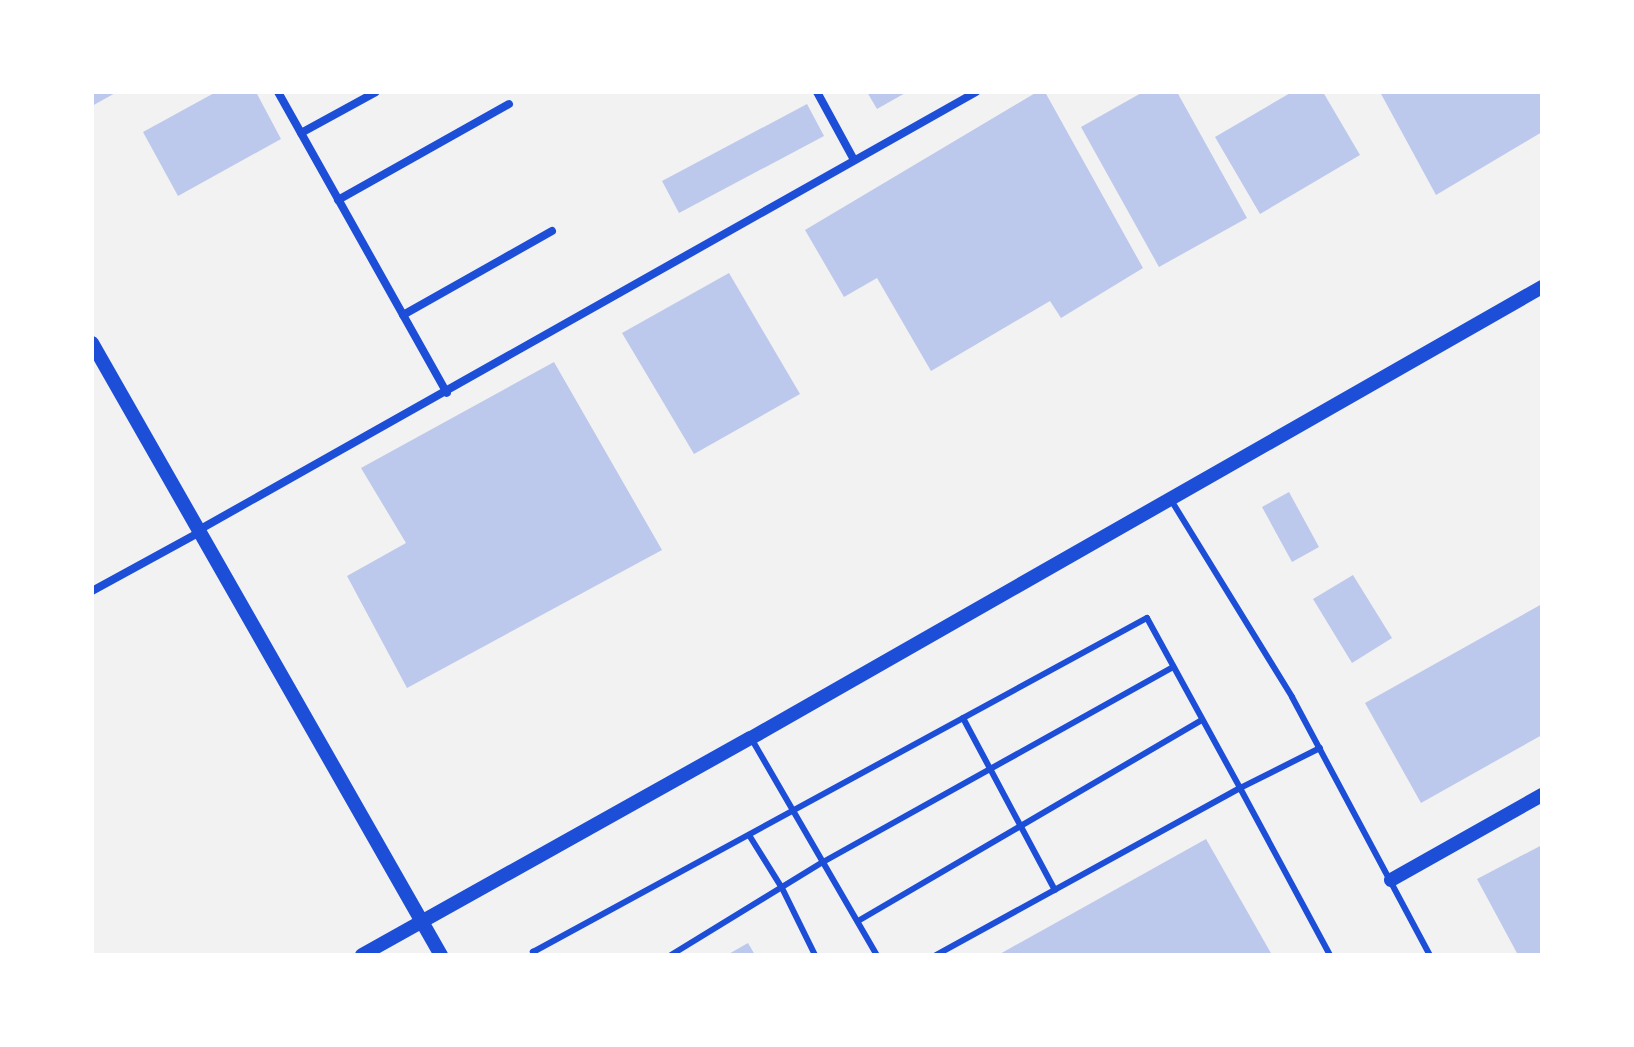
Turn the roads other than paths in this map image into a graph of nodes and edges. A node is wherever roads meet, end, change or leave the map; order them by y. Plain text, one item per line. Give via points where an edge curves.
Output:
1 (278, 92) edge
2 (376, 92) edge
3 (817, 92) edge
4 (976, 92) edge
5 (509, 104) dead end
6 (301, 133) junction
7 (854, 160) junction
8 (338, 200) junction
9 (552, 231) dead end
10 (1542, 287) edge
11 (403, 315) junction
12 (92, 343) edge
13 (447, 393) junction
14 (1171, 500) junction
15 (197, 532) junction
16 (92, 591) edge
17 (1173, 667) junction
18 (963, 718) junction
19 (1202, 720) junction
20 (751, 738) junction
21 (1320, 748) junction
22 (990, 769) junction
23 (1240, 788) junction
24 (1542, 795) edge
25 (793, 811) junction
26 (1023, 825) junction
27 (749, 835) junction
28 (823, 862) junction
29 (1391, 880) junction
30 (782, 888) junction
31 (1055, 890) junction
32 (422, 921) junction
33 (858, 921) junction
34 (362, 955) edge
35 (441, 955) edge
36 (535, 955) edge
37 (671, 955) edge
38 (815, 955) edge
39 (877, 955) edge
40 (936, 955) edge
41 (1330, 955) edge
42 (1430, 955) edge

1 - 6 street
2 - 6 street
3 - 7 street
4 - 7 street
5 - 8 street
6 - 8 street
7 - 13 street
8 - 11 street
9 - 11 street
10 - 14 street
11 - 13 street
12 - 15 street
13 - 15 street
14 - 20 street
14 - 21 lane
15 - 16 street
15 - 32 street
17 - 18 lane via 1147,618
17 - 19 lane
17 - 22 lane
18 - 22 lane
18 - 25 lane
19 - 23 lane
19 - 26 lane
20 - 25 lane
20 - 32 street
21 - 23 lane
21 - 29 lane
22 - 26 lane
22 - 28 lane
23 - 31 lane
23 - 41 lane
24 - 29 street
25 - 27 lane
25 - 28 lane
26 - 31 lane
26 - 33 lane
27 - 30 lane
27 - 36 lane
28 - 30 lane
28 - 33 lane
29 - 42 lane
30 - 37 lane
30 - 38 lane
31 - 40 lane
32 - 34 street
32 - 35 street
33 - 39 lane

